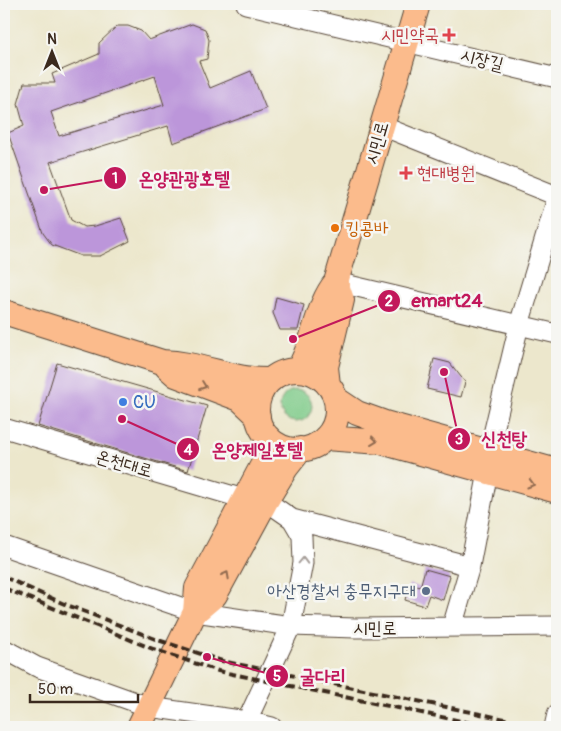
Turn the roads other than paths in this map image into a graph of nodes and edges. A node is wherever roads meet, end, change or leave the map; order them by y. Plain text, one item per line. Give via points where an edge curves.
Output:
1 (246, 4) edge
2 (418, 4) edge
3 (284, 8) edge
4 (406, 42) junction
5 (557, 78) edge
6 (382, 126) junction
7 (557, 197) edge
8 (336, 282) junction
9 (4, 312) edge
10 (519, 325) junction
11 (557, 334) edge
12 (162, 362) junction
13 (298, 370) junction
14 (271, 380) junction
15 (332, 392) junction
16 (258, 416) junction
17 (4, 428) edge
18 (269, 438) junction
19 (325, 438) junction
20 (301, 449) junction
21 (488, 462) junction
22 (557, 471) edge
23 (557, 491) edge
24 (255, 500) junction
25 (292, 519) junction
26 (4, 546) edge
27 (470, 566) junction
28 (195, 612) junction
29 (291, 626) junction
30 (557, 626) edge
31 (452, 627) junction
32 (4, 649) edge
33 (557, 714) edge
34 (144, 717) edge
35 (245, 724) edge
36 (272, 727) edge
37 (554, 727) edge

1 - 3 street, 시장길
2 - 4 main road, 시민로
3 - 4 street, 시장길
4 - 5 street, 시장길
4 - 6 main road, 시민로
6 - 7 street
6 - 8 main road, 시민로
7 - 10 street
8 - 10 street
8 - 13 main road, 시민로 via 326,294 309,352
8 - 15 main road, 시민로 via 342,300 326,367
9 - 12 main road
10 - 11 street
10 - 21 street
12 - 14 main road via 185,362 249,380
12 -> 16 main road via 176,376 240,399
13 - 14 main road
13 - 15 main road via 311,372
14 - 16 main road via 259,396
15 - 19 main road via 338,411 335,424
15 - 21 main road via 357,412
16 - 18 main road
17 - 24 street, 온천대로
18 - 20 main road via 284,448
18 - 24 main road
19 - 20 main road
19 -> 21 main road via 381,442
20 - 24 main road
21 - 22 main road
21 -> 23 main road
21 - 27 street
24 - 25 street
24 - 28 main road via 215,595
25 - 27 street
29 -> 25 street via 304,563 302,536
26 - 28 street
27 - 31 street
28 - 29 street, 시민로
28 - 34 main road
29 - 31 street, 시민로
29 - 35 street
30 - 31 street, 시민로
32 - 34 street
33 - 37 street
34 - 35 street
35 - 36 street

